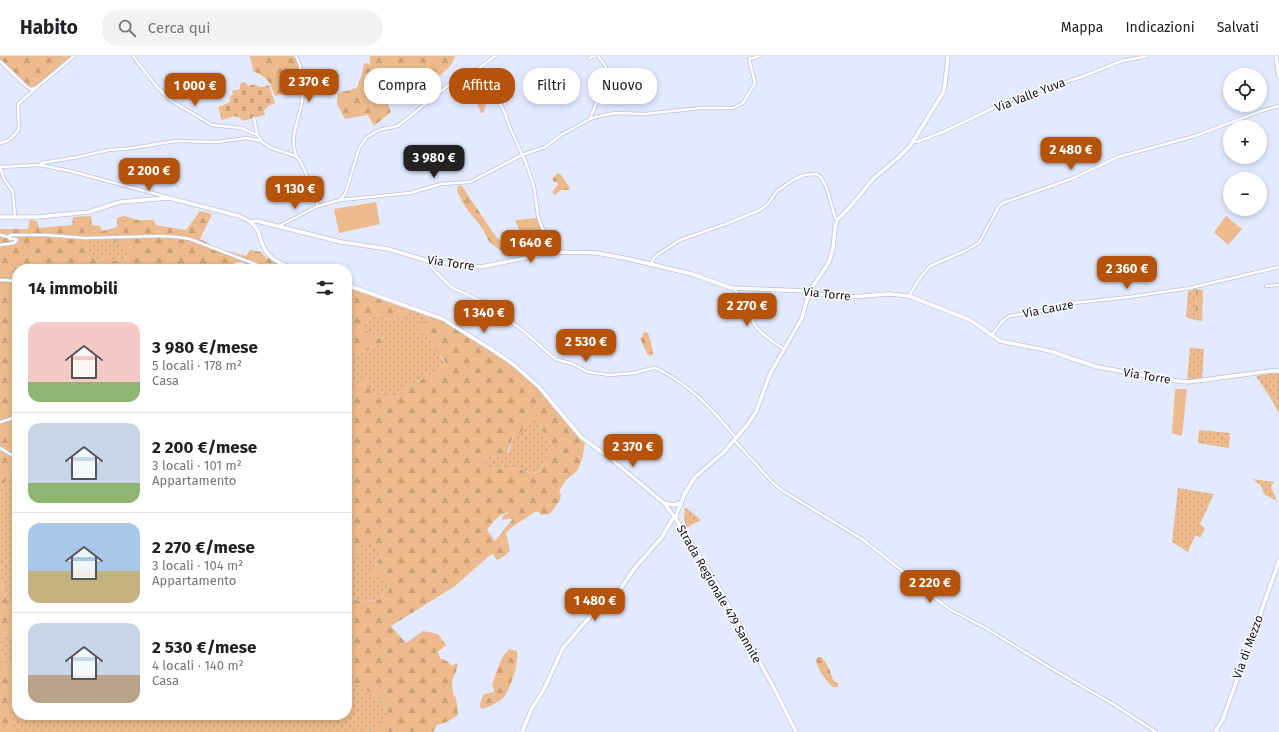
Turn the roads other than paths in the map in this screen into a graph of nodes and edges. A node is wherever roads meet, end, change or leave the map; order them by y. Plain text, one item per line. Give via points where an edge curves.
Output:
1 (74, 56) edge
2 (133, 56) edge
3 (296, 56) edge
4 (495, 56) edge
5 (597, 56) edge
6 (760, 56) edge
7 (948, 56) edge
8 (1148, 56) edge
9 (1276, 56) edge
10 (589, 58) dead end
11 (0, 61) edge
12 (479, 68) edge
13 (1279, 76) edge
14 (449, 85) edge
15 (36, 88) junction
16 (500, 104) edge
17 (1279, 106) edge
18 (254, 118) dead end
19 (590, 119) junction
20 (257, 135) junction
21 (261, 141) junction
22 (914, 142) junction
23 (0, 143) edge
24 (522, 155) junction
25 (297, 157) junction
26 (40, 165) junction
27 (0, 167) edge
28 (169, 198) junction
29 (340, 200) junction
30 (318, 206) junction
31 (0, 217) edge
32 (15, 217) junction
33 (837, 220) junction
34 (251, 222) junction
35 (279, 226) junction
36 (0, 235) edge
37 (10, 236) junction
38 (0, 245) edge
39 (554, 252) junction
40 (428, 260) junction
41 (255, 264) edge
42 (283, 264) edge
43 (650, 265) junction
44 (1279, 267) edge
45 (0, 280) edge
46 (12, 281) edge
47 (1279, 285) edge
48 (1266, 286) dead end
49 (352, 287) edge
50 (734, 288) junction
51 (809, 292) junction
52 (909, 296) junction
53 (991, 336) junction
54 (784, 349) junction
55 (1279, 371) edge
56 (12, 418) edge
57 (0, 422) edge
58 (735, 439) junction
59 (0, 448) edge
60 (12, 455) edge
61 (681, 503) junction
62 (664, 504) junction
63 (676, 517) junction
64 (1279, 561) edge
65 (522, 732) edge
66 (796, 732) edge
67 (1156, 732) edge
68 (1215, 732) edge

1 - 15 street
2 - 20 street via 170,100 212,125 241,128
3 - 25 street via 303,84 294,141
4 - 12 street
5 - 10 street
5 - 19 street via 606,69 603,86
6 - 19 street via 749,59 755,83 744,103 738,107 615,114
7 - 22 main road via 943,93
8 - 22 street, Via Valle Yuva via 1122,61 1014,99 943,132
9 - 13 main road
11 - 15 street via 27,87
14 - 29 street via 398,126 379,130 367,137 359,148 345,194
15 - 23 street via 18,104 19,129 9,140
16 - 24 street
17 - 52 street via 1195,136 1118,157 1071,179 1003,203 979,243 930,266
18 - 20 street
19 - 24 street via 545,147
20 - 21 street
21 - 25 street via 269,147
21 - 26 street via 246,138 217,142 175,141 109,150
22 - 33 main road via 874,178
24 - 29 street via 470,182 441,184 410,193
24 - 39 street via 534,187 538,216
25 - 30 street
26 - 27 street
26 - 28 street
27 - 32 street via 13,194
28 - 32 main road, Via Torre via 120,202 89,212
28 - 34 main road, Via Torre via 239,216
29 - 30 street
30 - 35 street
31 - 32 main road, Via Torre
33 - 43 street via 820,176 804,175 777,192 760,210 680,240 653,259
33 - 51 main road, Strada Regionale 479 Sannite via 831,258
34 - 35 main road, Via Torre
34 - 42 main road via 257,229 266,251
35 - 40 main road, Via Torre
36 - 37 street
37 - 38 street via 10,239 17,242
37 - 41 street via 30,234 85,238 177,237 190,239
39 - 40 main road, Via Torre via 481,268
39 - 43 main road, Via Torre via 607,254
40 - 58 street via 451,288 489,305 555,359 591,372 610,375 656,368 684,385 706,403
43 - 50 main road, Via Torre via 692,274
44 - 53 street, Via Cauze via 1190,288 1074,303 1010,316 1005,318
45 - 46 street
47 - 48 street
49 - 62 main road via 444,319 513,364 539,387 581,437
50 - 51 main road, Via Torre
50 - 54 street via 750,305 754,324
51 - 52 main road, Via Torre via 850,297 897,294
51 - 54 main road, Strada Regionale 479 Sannite via 802,318
52 - 53 main road, Via Torre via 970,320
53 - 55 main road, Via Torre via 1000,341 1050,351 1097,367 1177,381 1188,382
54 - 58 main road, Strada Regionale 479 Sannite via 770,374 756,412
56 - 57 street
58 - 61 main road, Strada Regionale 479 Sannite via 724,452 694,477
58 - 67 street via 783,491 862,539 951,610 1016,646
59 - 60 street
61 - 62 main road via 674,506
61 - 63 main road, Strada Regionale 479 Sannite
62 - 63 main road
63 - 65 main road via 617,594 594,612 563,648
63 - 66 main road, Strada Regionale 479 Sannite via 716,584
64 - 68 main road, Via di Mezzo via 1223,719

